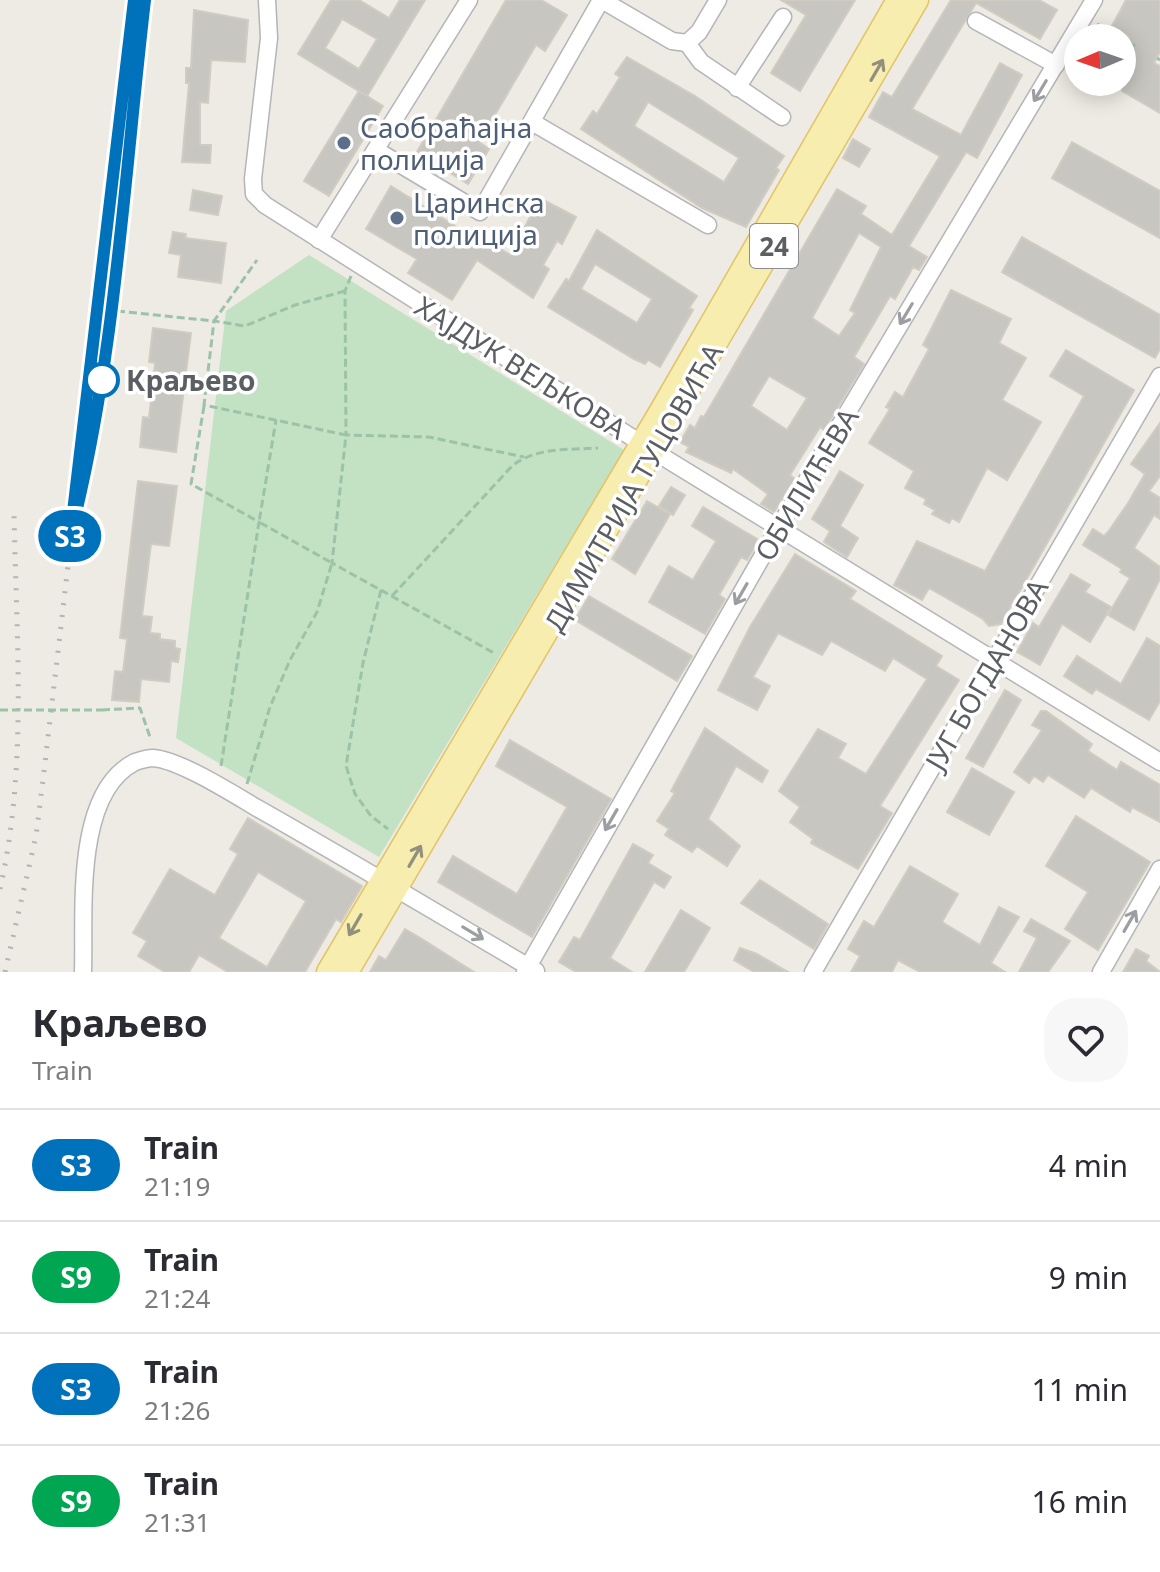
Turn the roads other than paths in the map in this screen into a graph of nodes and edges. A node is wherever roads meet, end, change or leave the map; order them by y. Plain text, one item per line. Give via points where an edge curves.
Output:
1 (267, 0) edge
2 (469, 0) edge
3 (602, 0) edge
4 (718, 0) edge
5 (898, 0) edge
6 (917, 0) edge
7 (1094, 0) edge
8 (783, 17) dead end
9 (976, 21) dead end
10 (687, 43) junction
11 (1056, 65) junction
12 (737, 88) junction
13 (782, 117) dead end
14 (532, 122) junction
15 (376, 150) junction
16 (708, 225) dead end
17 (319, 240) junction
18 (1160, 376) edge
19 (648, 448) junction
20 (779, 527) junction
21 (994, 659) junction
22 (1160, 762) edge
23 (1160, 869) edge
24 (390, 883) junction
25 (530, 970) edge
26 (83, 972) edge
27 (328, 972) edge
28 (347, 972) edge
29 (813, 972) edge
30 (1101, 972) edge

1 - 17 street, ХАЈДУК ВЕЉКОВА via 269,38 254,194
2 - 15 street
3 - 10 street via 672,41
3 - 14 street
4 - 10 street
5 - 19 main road, ДИМИТРИЈА ТУЦОВИЋА / 24
19 -> 6 main road, ДИМИТРИЈА ТУЦОВИЋА / 24
7 - 11 street, ОБИЛИЋЕВА
8 - 12 street
9 - 11 street
10 - 12 street via 701,62
11 -> 20 street, ОБИЛИЋЕВА
12 - 13 street
14 - 15 street via 480,212
14 - 16 street
15 - 17 street
17 - 19 street, ХАЈДУК ВЕЉКОВА
18 - 21 street, ЈУГ БОГДАНОВА
19 - 20 street, ХАЈДУК ВЕЉКОВА
24 -> 19 main road, ДИМИТРИЈА ТУЦОВИЋА / 24
19 - 24 main road, ДИМИТРИЈА ТУЦОВИЋА / 24 via 404,841
20 - 21 street, ХАЈДУК ВЕЉКОВА
20 -> 25 street, ОБИЛИЋЕВА
21 - 22 street, ХАЈДУК ВЕЉКОВА
21 - 29 street, ЈУГ БОГДАНОВА
30 -> 23 street
24 -> 25 street
24 - 26 street via 211,782 153,758 135,762 113,782 88,834
24 -> 27 main road, ДИМИТРИЈА ТУЦОВИЋА / 24
24 - 28 main road, ДИМИТРИЈА ТУЦОВИЋА / 24

